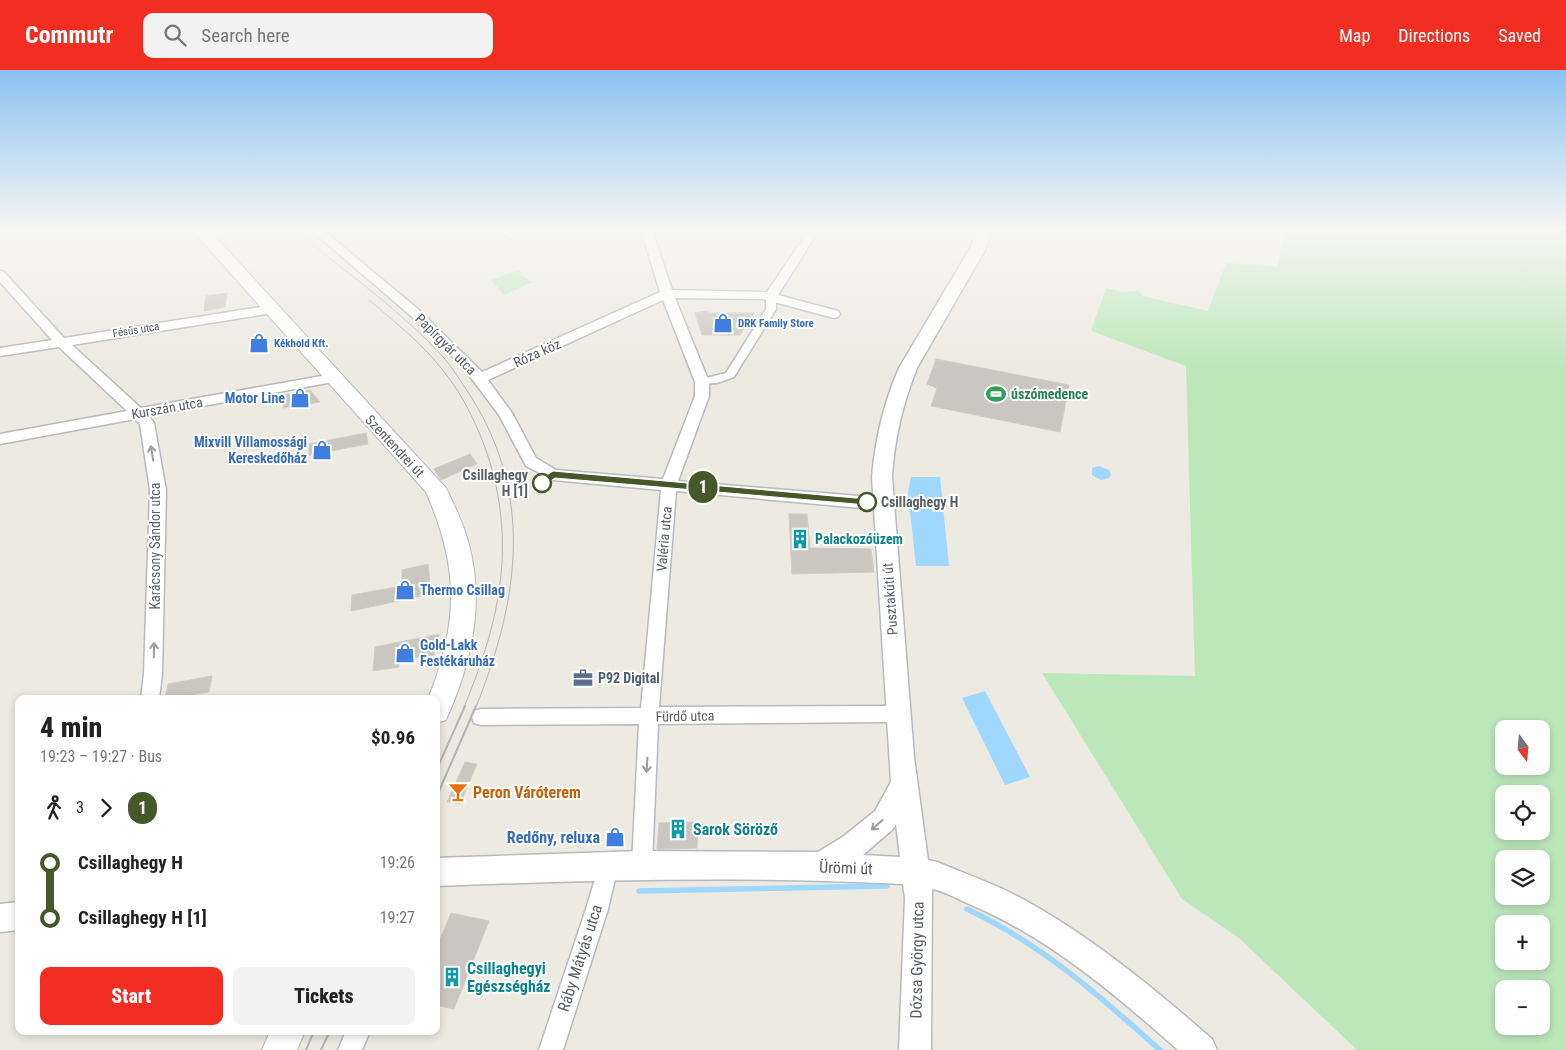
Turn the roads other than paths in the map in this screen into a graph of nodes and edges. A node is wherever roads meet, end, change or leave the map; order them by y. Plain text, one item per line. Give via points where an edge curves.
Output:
1 (0, 275) edge
2 (242, 276) edge
3 (371, 276) edge
4 (661, 276) edge
5 (784, 276) edge
6 (961, 276) edge
7 (667, 294) junction
8 (771, 296) junction
9 (272, 309) junction
10 (834, 314) dead end
11 (61, 342) junction
12 (0, 352) edge
13 (333, 378) junction
14 (480, 378) junction
15 (702, 382) junction
16 (139, 414) junction
17 (0, 439) edge
18 (669, 484) junction
19 (883, 504) junction
20 (150, 695) edge
21 (440, 701) edge
22 (890, 714) dead end
23 (481, 717) dead end
24 (649, 717) junction
25 (904, 785) junction
26 (642, 865) junction
27 (608, 866) junction
28 (822, 866) junction
29 (914, 871) junction
30 (440, 872) edge
31 (15, 916) edge
32 (0, 918) edge
33 (286, 1035) edge
34 (356, 1035) edge
35 (279, 1050) edge
36 (350, 1050) edge
37 (551, 1050) edge
38 (915, 1050) edge
39 (1201, 1050) edge

1 - 11 street, Karácsony Sándor utca
2 - 9 main road, Szentendrei út
3 - 14 street, Papírgyár utca via 415,313
4 - 7 street
5 - 8 street
6 - 19 street, Pusztakúti út via 900,387 884,448
7 - 8 street
7 - 14 street, Róza köz
7 - 15 street
8 - 10 street
8 - 15 street via 772,309 730,375
9 - 11 street, Fésűs utca
9 - 13 main road, Szentendrei út
11 - 12 street, Fésűs utca
11 - 16 street, Karácsony Sándor utca
13 - 16 street, Kurszán utca
13 - 21 main road, Szentendrei út via 435,488 456,536 466,597 464,623 456,660
14 - 18 street, Papírgyár utca via 536,466 553,475
15 - 18 street, Valéria utca via 702,396
16 - 17 street, Kurszán utca
20 -> 16 street, Karácsony Sándor utca via 158,490 147,423
18 - 19 street
18 - 24 street, Valéria utca
19 - 25 street, Pusztakúti út
22 - 24 street, Fürdő utca
23 - 24 street, Fürdő utca
24 -> 26 street, Valéria utca
25 -> 28 street via 884,820
25 - 29 street, Pusztakúti út
26 - 27 street, Ürömi út
26 - 28 street, Ürömi út
27 - 30 street, Ürömi út
27 - 37 street, Ráby Mátyás utca
28 - 29 street, Ürömi út
29 - 38 street, Dózsa György utca via 919,898
29 - 39 street, Ürömi út via 938,876 1004,904 1041,925 1139,995
31 - 32 street
33 - 35 main road
34 - 36 street

